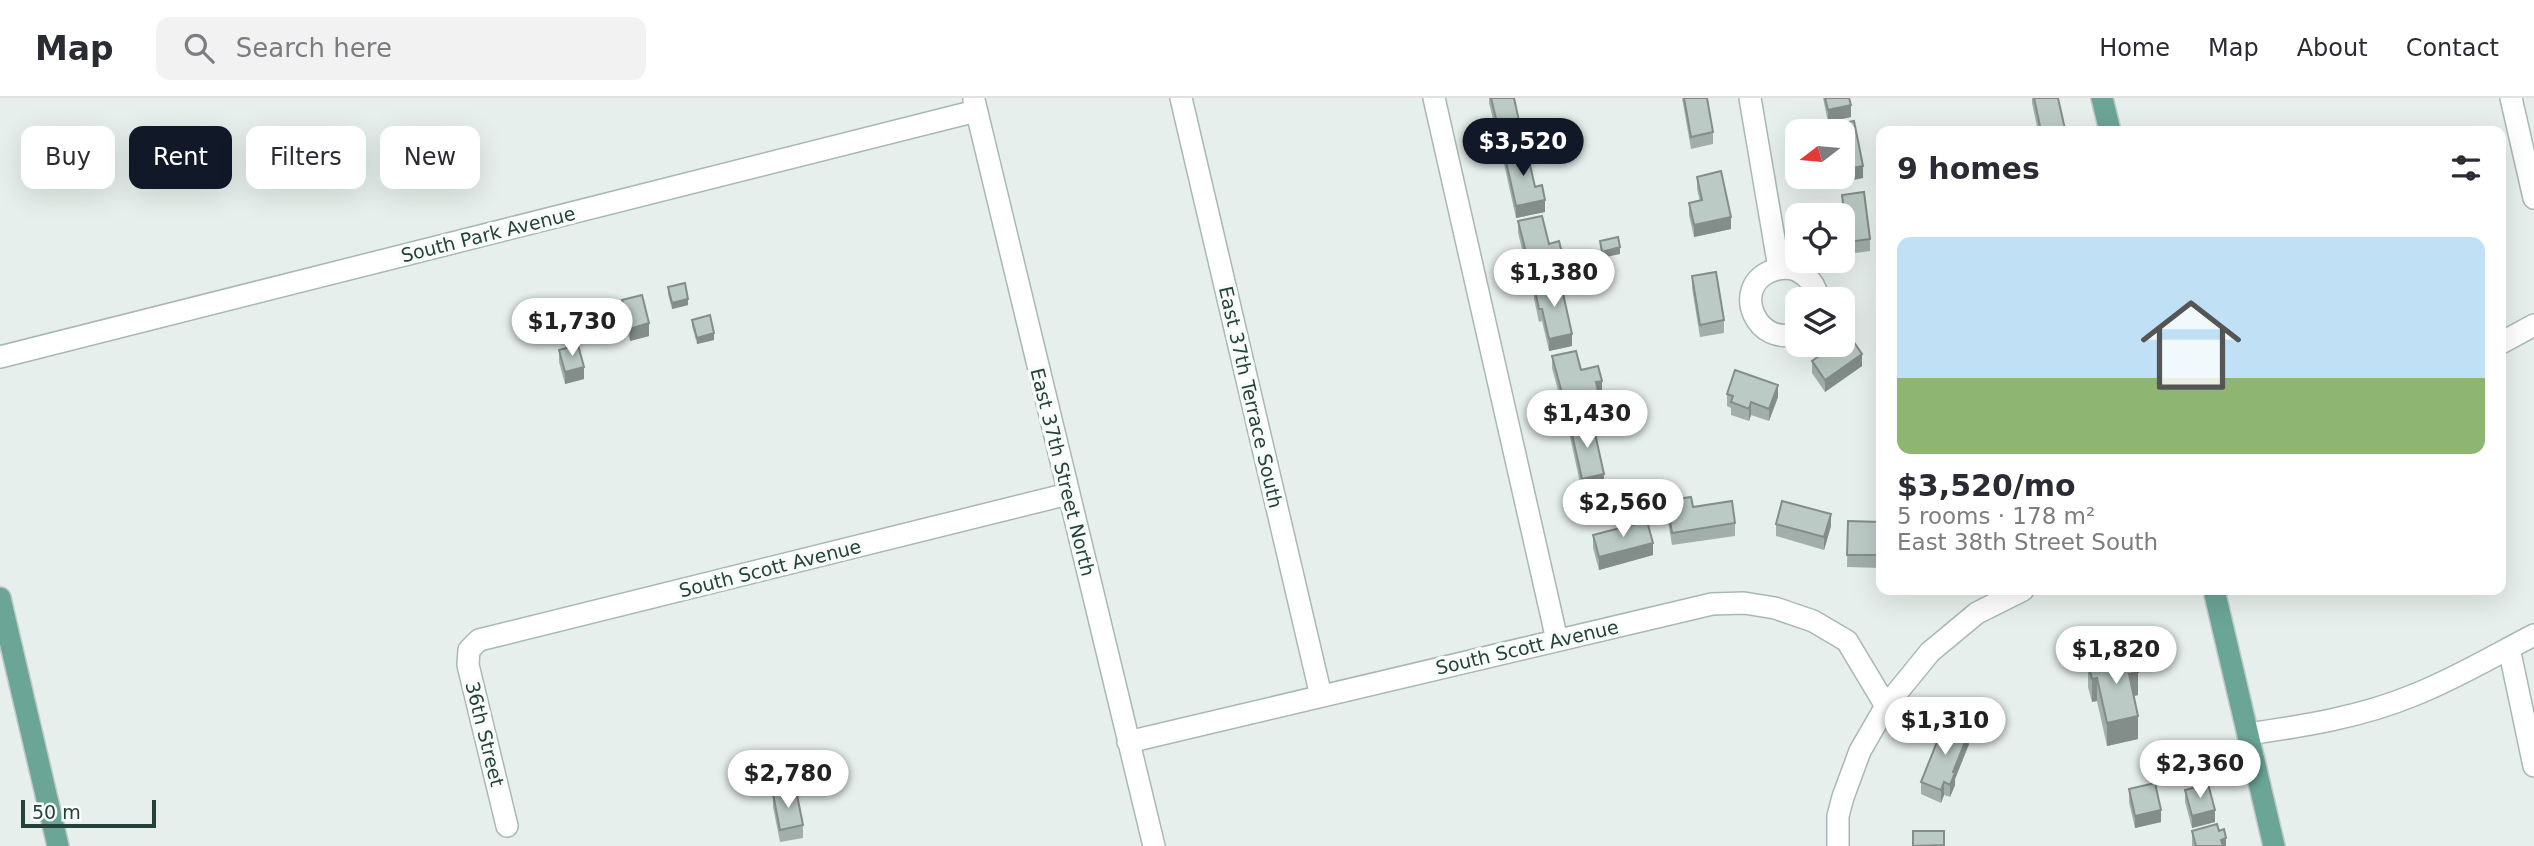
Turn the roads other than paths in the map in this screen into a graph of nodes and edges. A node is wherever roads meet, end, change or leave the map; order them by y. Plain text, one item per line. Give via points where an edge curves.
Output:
1 (1181, 98) edge
2 (1434, 98) edge
3 (1750, 98) edge
4 (2102, 98) edge
5 (2511, 98) edge
6 (975, 105) edge
7 (2109, 126) edge
8 (2534, 198) edge
9 (1779, 268) junction
10 (1814, 287) edge
11 (2534, 325) edge
12 (1785, 336) edge
13 (2506, 339) edge
14 (0, 357) edge
15 (1068, 494) junction
16 (2013, 595) edge
17 (2215, 595) edge
18 (0, 598) edge
19 (2534, 635) edge
20 (1557, 640) junction
21 (475, 645) joint
22 (2509, 648) junction
23 (1321, 696) junction
24 (1886, 706) junction
25 (2248, 734) junction
26 (1128, 742) junction
27 (2534, 766) edge
28 (507, 826) dead end
29 (58, 846) edge
30 (1154, 846) edge
31 (1838, 846) edge
32 (2274, 846) edge

1 - 23 street, East 37th Terrace South
2 - 20 street
3 - 9 street
4 - 7 main road
5 - 8 street
6 - 14 street, South Park Avenue
6 - 15 street, East 37th Street North
9 - 10 street via 1804,274
9 - 12 street via 1757,282 1751,308 1765,330
11 - 13 street
15 - 21 street, South Scott Avenue via 479,640
15 - 26 street, East 37th Street North
16 - 24 street via 1977,613 1930,652
17 - 25 main road
18 - 29 main road
19 - 22 street
20 - 23 street, South Scott Avenue
20 - 24 street, South Scott Avenue via 1712,604 1775,608 1813,621 1847,641
21 - 28 street, 36th Street via 469,650 468,665
22 - 25 street via 2388,705 2319,723
22 - 27 street
23 - 26 street, South Scott Avenue
24 - 31 street via 1860,751 1843,797
25 - 32 main road
26 - 30 street, East 37th Street North

